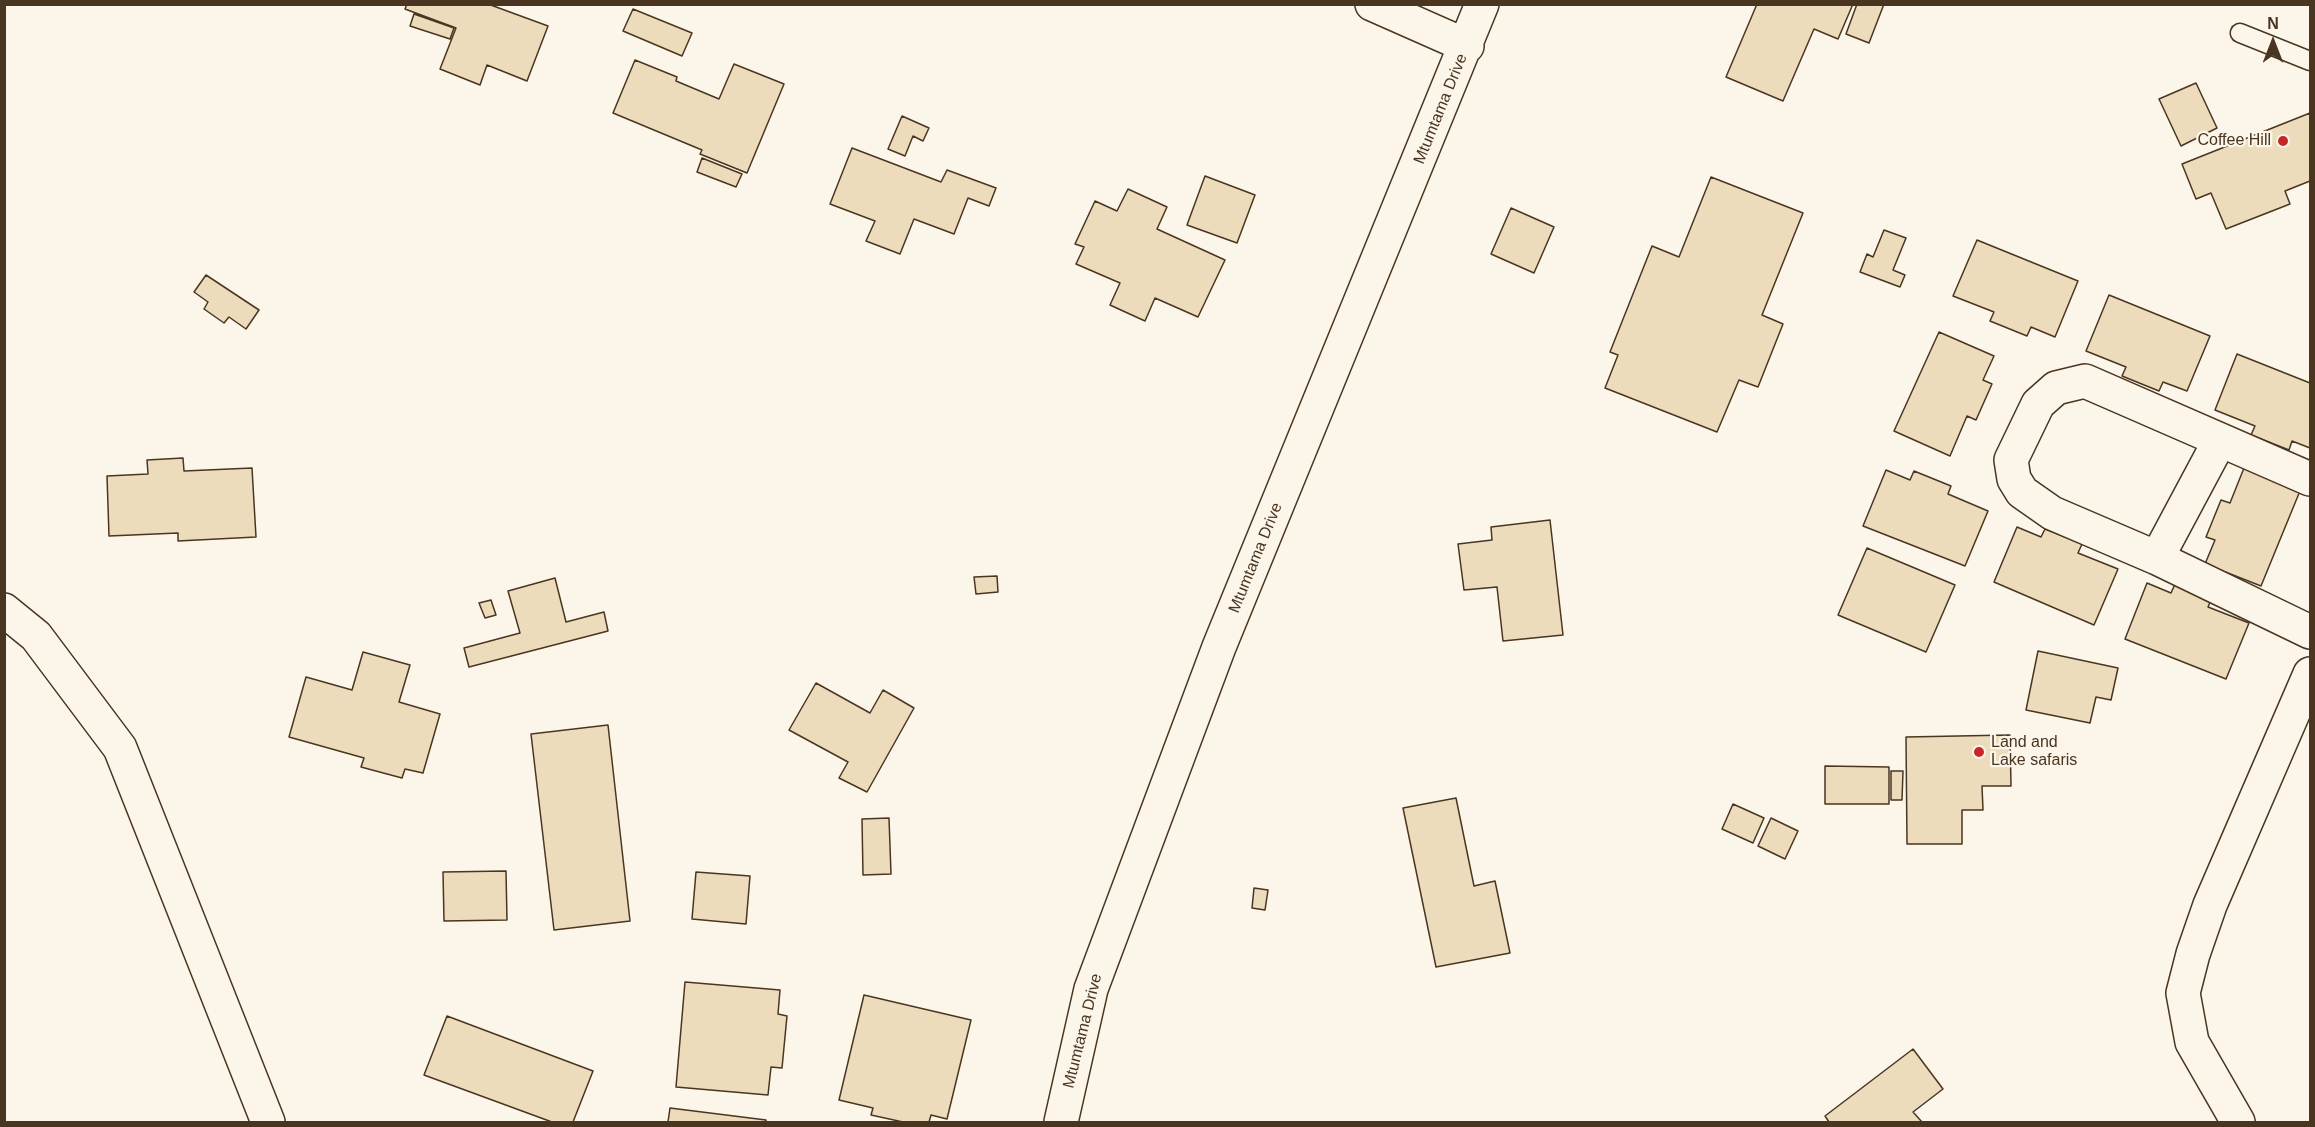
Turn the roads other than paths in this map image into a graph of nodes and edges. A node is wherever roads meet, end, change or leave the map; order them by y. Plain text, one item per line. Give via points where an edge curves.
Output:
1 (1372, 4) edge
2 (1482, 4) edge
3 (2240, 33) dead end
4 (1467, 46) junction
5 (2310, 61) edge
6 (2220, 440) junction
7 (2310, 478) edge
8 (2157, 558) junction
9 (4, 610) edge
10 (2310, 632) edge
11 (2310, 674) edge
12 (268, 1122) edge
13 (1060, 1122) edge
14 (2238, 1122) edge

1 - 4 street
2 - 4 street, Mtumtama Drive
3 - 5 lane
4 - 13 street, Mtumtama Drive via 1215,658 1091,988
6 - 7 street
6 - 8 street
6 - 8 street via 2085,381 2056,387 2038,404 2011,460 2014,479 2022,492 2052,513
8 - 10 street
9 - 12 street via 36,636 120,748
11 - 14 street via 2210,905 2183,993 2192,1041

